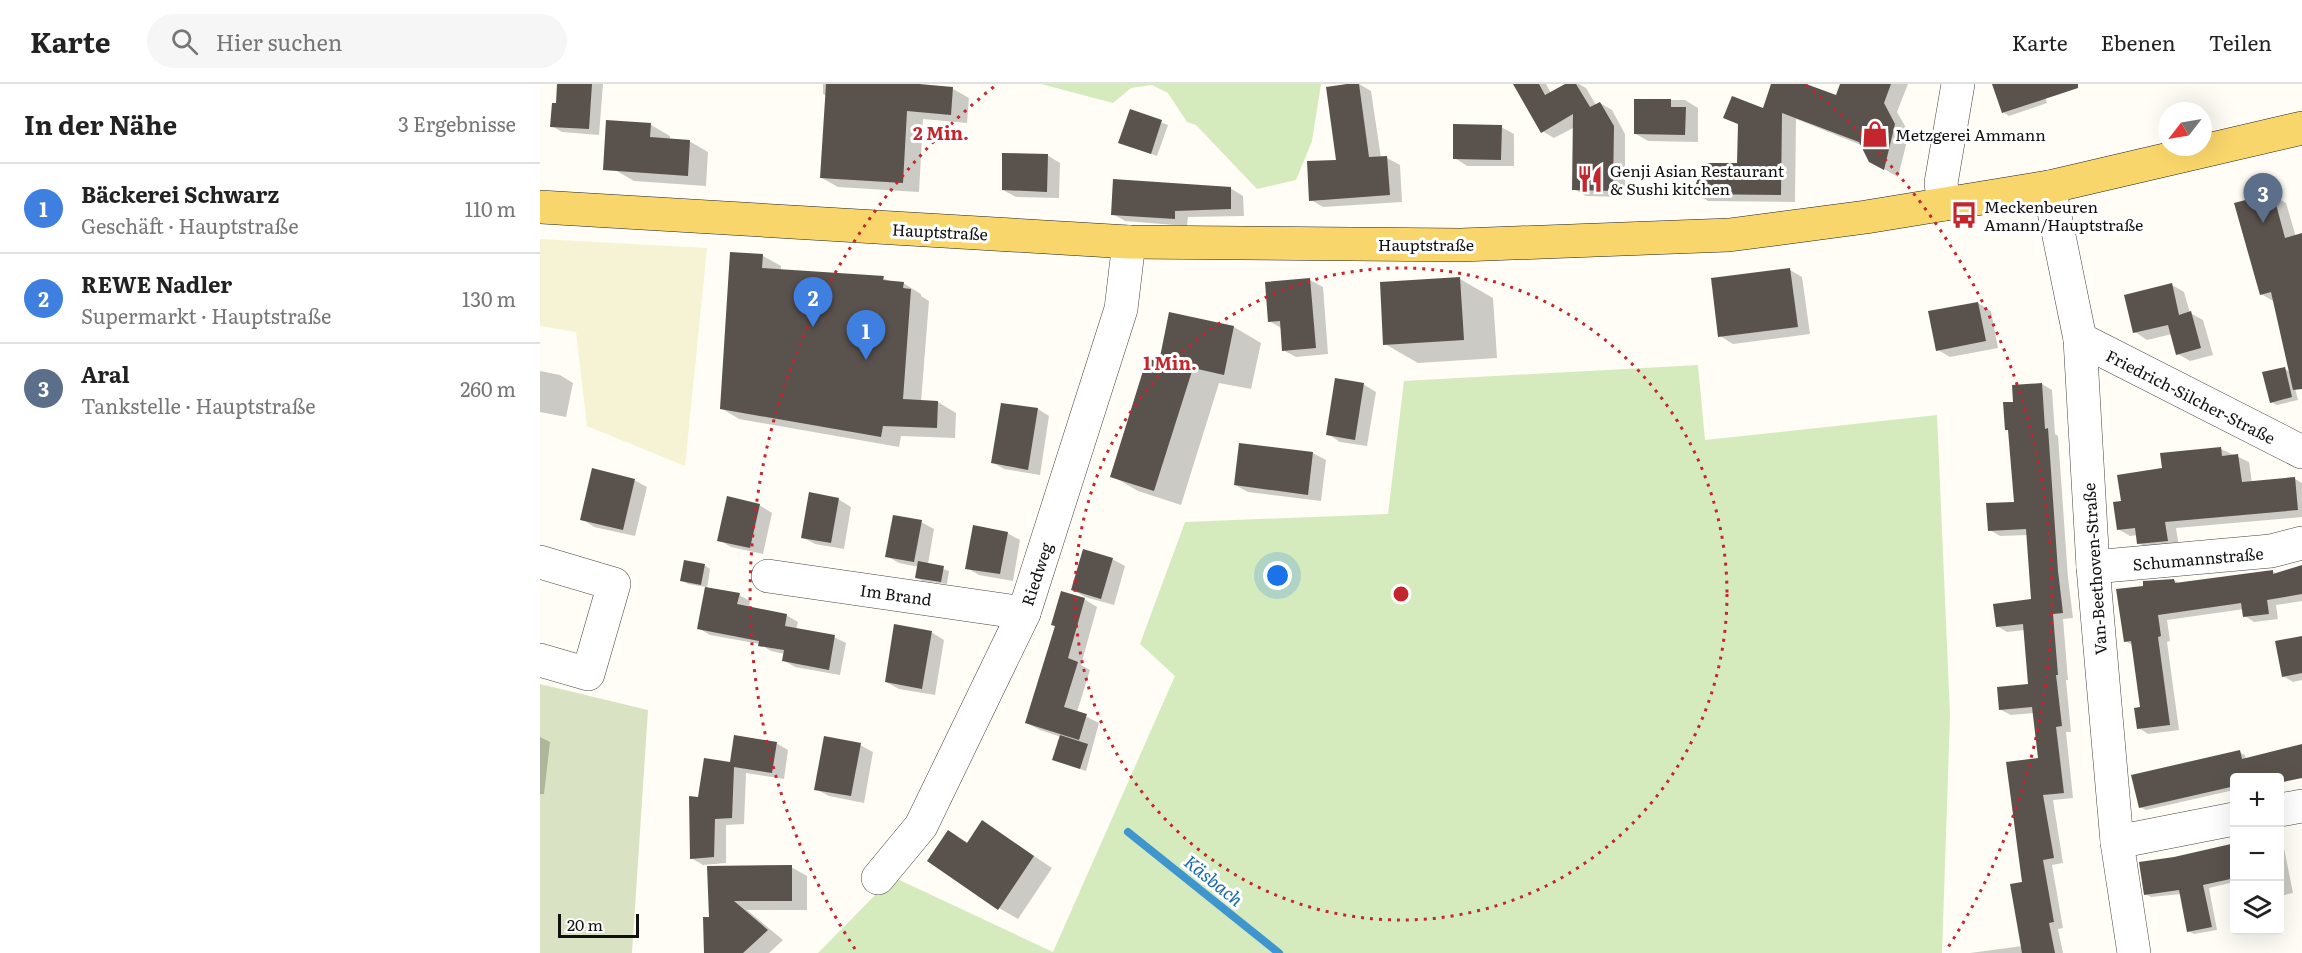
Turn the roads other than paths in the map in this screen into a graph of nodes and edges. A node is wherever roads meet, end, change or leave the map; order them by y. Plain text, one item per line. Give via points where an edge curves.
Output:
1 (1958, 84) edge
2 (2302, 128) edge
3 (2049, 187) junction
4 (1944, 204) junction
5 (540, 207) edge
6 (1129, 242) junction
7 (2080, 339) junction
8 (2302, 452) edge
9 (2302, 543) edge
10 (540, 562) edge
11 (2093, 567) junction
12 (768, 576) dead end
13 (1024, 613) junction
14 (540, 660) edge
15 (2302, 806) edge
16 (2284, 809) edge
17 (2230, 820) edge
18 (2116, 842) junction
19 (878, 878) dead end
20 (2134, 953) edge

1 - 4 street via 1941,183
2 - 3 main road, Hauptstraße
3 - 4 main road, Hauptstraße
3 - 7 street, Van-Beethoven-Straße
4 - 6 main road, Hauptstraße via 1729,234 1461,245
5 - 6 main road, Hauptstraße
6 - 13 street, Riedweg via 1121,309
7 - 8 street, Friedrich-Silcher-Straße
7 - 11 street, Van-Beethoven-Straße
9 - 11 street, Schumannstraße via 2271,551
10 - 14 street via 614,584 588,674
11 - 18 street, Van-Beethoven-Straße
12 - 13 street, Im Brand
13 - 19 street, Riedweg via 921,826
15 - 16 street
17 - 18 street
18 - 20 street, Van-Beethoven-Straße

